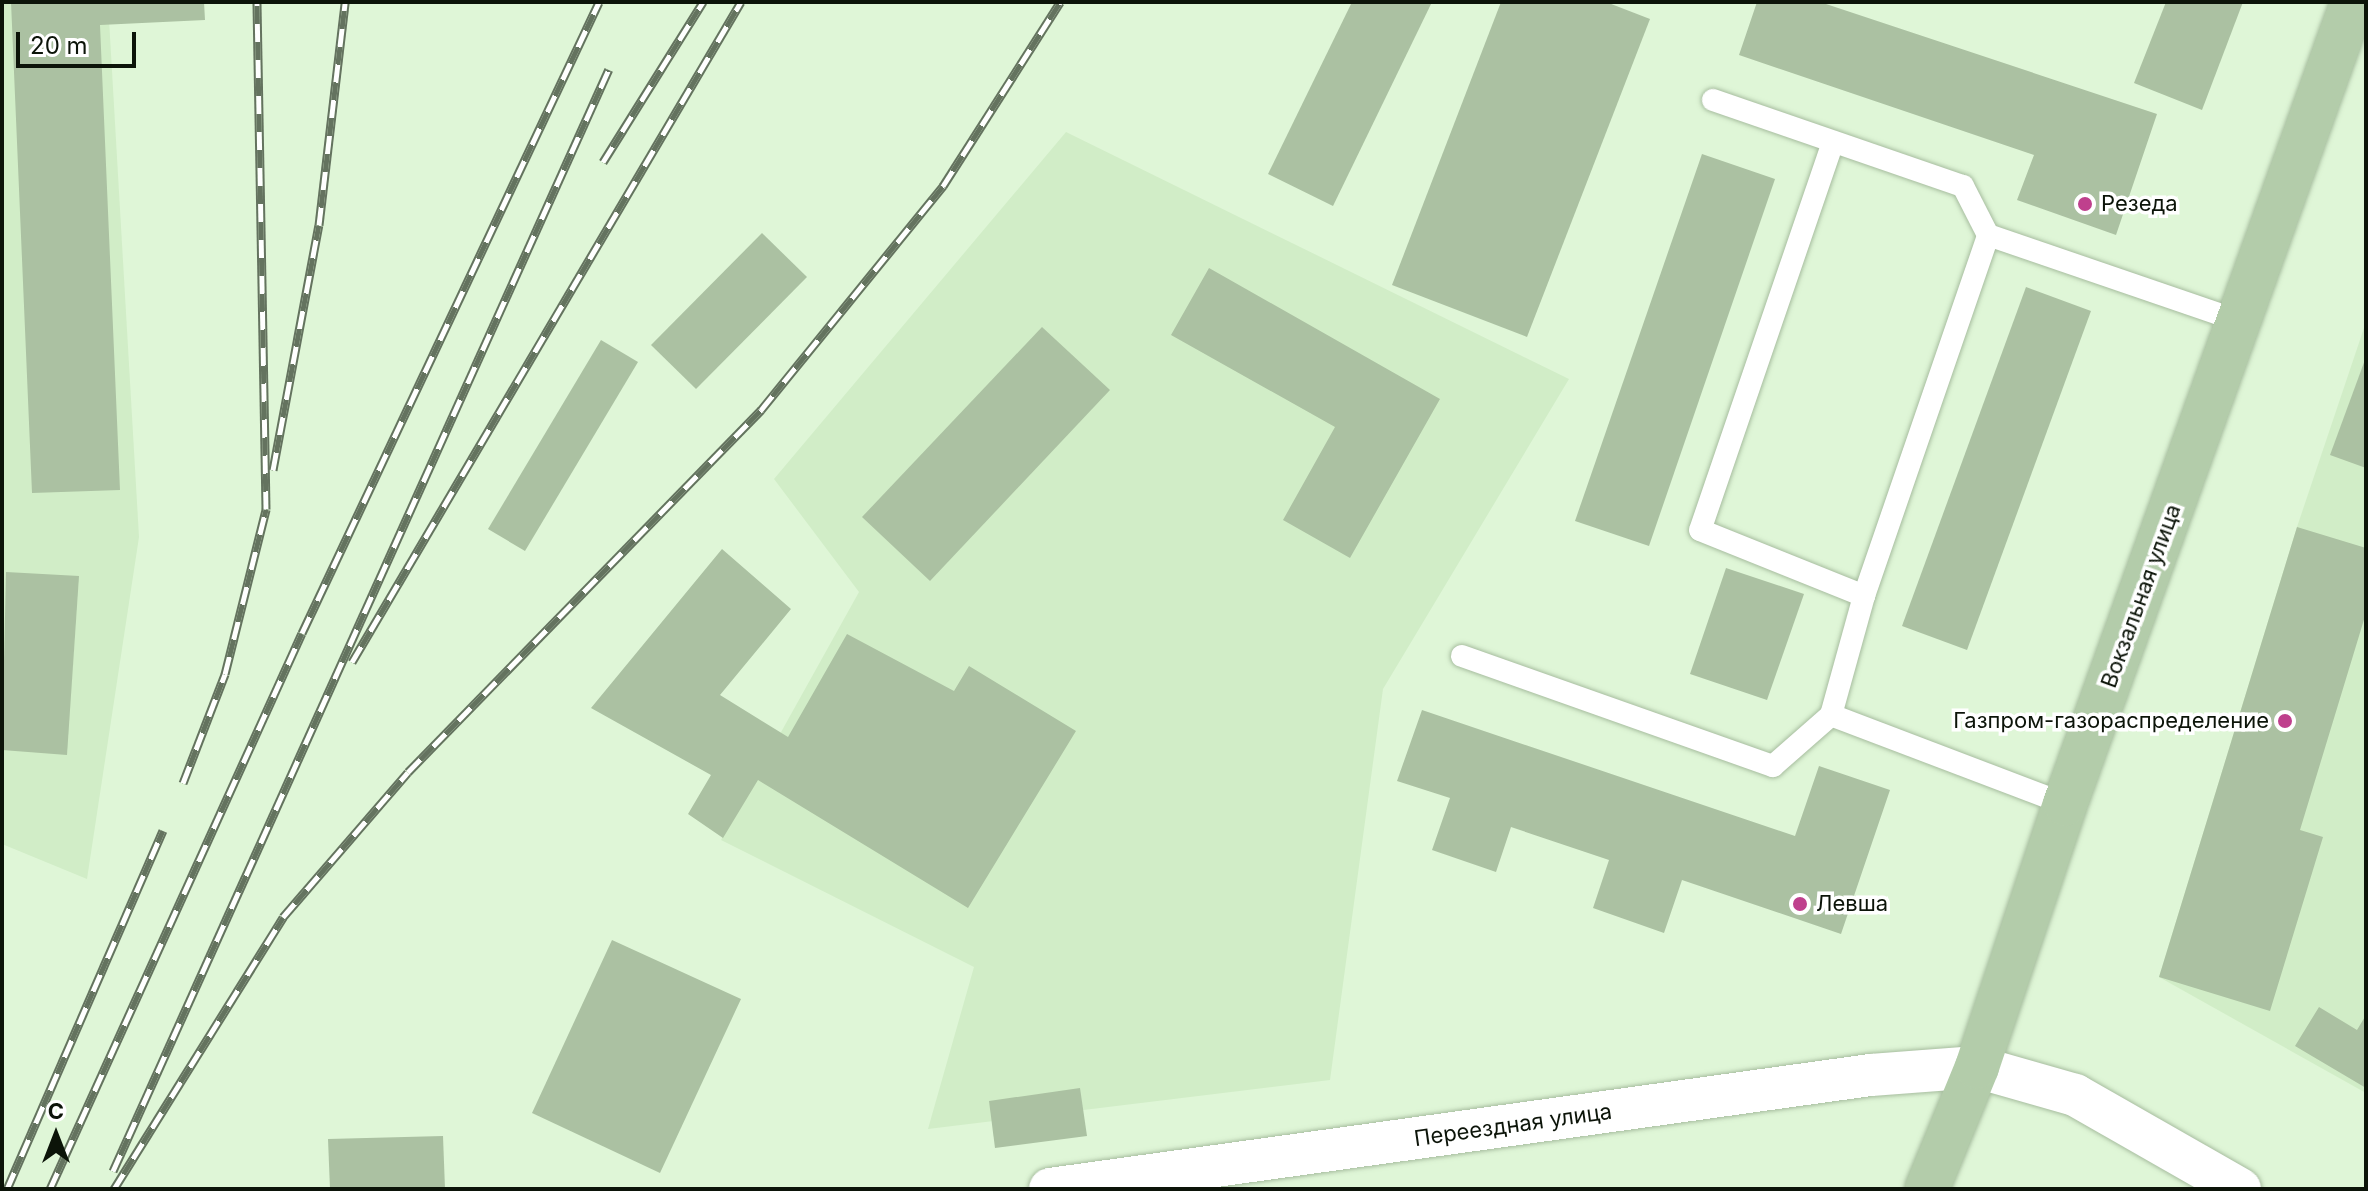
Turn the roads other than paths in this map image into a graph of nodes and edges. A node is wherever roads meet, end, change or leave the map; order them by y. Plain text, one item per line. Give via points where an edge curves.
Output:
1 (2353, 2) edge
2 (1713, 100) dead end
3 (1833, 142) junction
4 (1988, 235) junction
5 (2242, 322) junction
6 (1864, 596) junction
7 (1462, 656) dead end
8 (1831, 715) junction
9 (2065, 804) junction
10 (1977, 1067) junction
11 (1096, 1186) edge
12 (1050, 1189) edge
13 (1927, 1189) edge
14 (2240, 1189) edge

1 - 5 main road, Вокзальная улица
2 - 3 lane
3 - 4 lane via 1963,186
3 - 6 lane via 1700,530
4 - 5 lane
4 - 6 lane
5 - 9 main road, Вокзальная улица
6 - 8 lane
7 - 8 lane via 1773,766
8 - 9 lane
9 - 10 main road, Вокзальная улица
10 - 11 street, Переездная улица via 1871,1075
10 - 13 main road, Вокзальная улица
10 - 14 street via 2075,1095
11 - 12 street, Переездная улица

